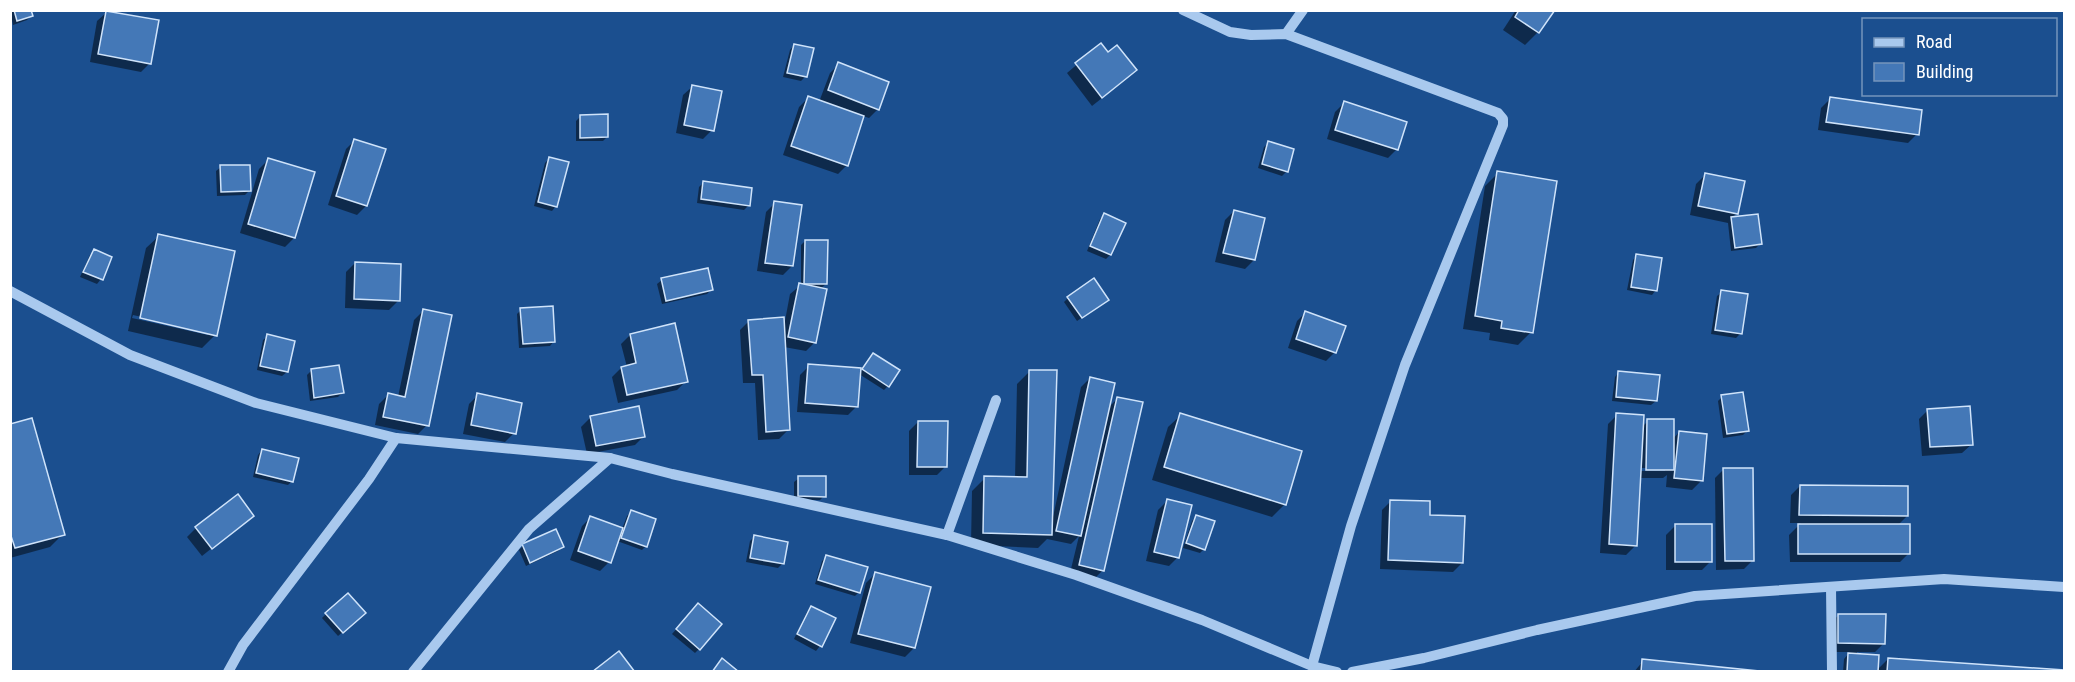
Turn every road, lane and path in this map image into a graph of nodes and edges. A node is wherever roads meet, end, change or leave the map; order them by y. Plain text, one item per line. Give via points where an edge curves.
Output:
1 (1183, 10) edge
2 (1303, 10) edge
3 (1286, 34) junction
4 (10, 291) edge
5 (996, 400) dead end
6 (396, 438) junction
7 (609, 458) junction
8 (947, 535) junction
9 (2064, 585) edge
10 (1831, 587) junction
11 (1312, 666) junction
12 (228, 672) edge
13 (413, 672) edge
14 (1337, 672) edge
15 (1352, 672) edge
16 (1832, 672) edge

1 - 3 street via 1230,32
2 - 3 street
3 - 11 street via 1503,118 1405,365 1351,526
4 - 6 street via 130,355 256,403
5 - 8 street
6 - 7 street
6 - 12 street via 243,645
7 - 8 street
7 - 13 street via 529,529
8 - 11 street via 1202,620
9 - 10 street via 1944,579
10 - 15 street via 1695,596
10 - 16 street
11 - 14 street

